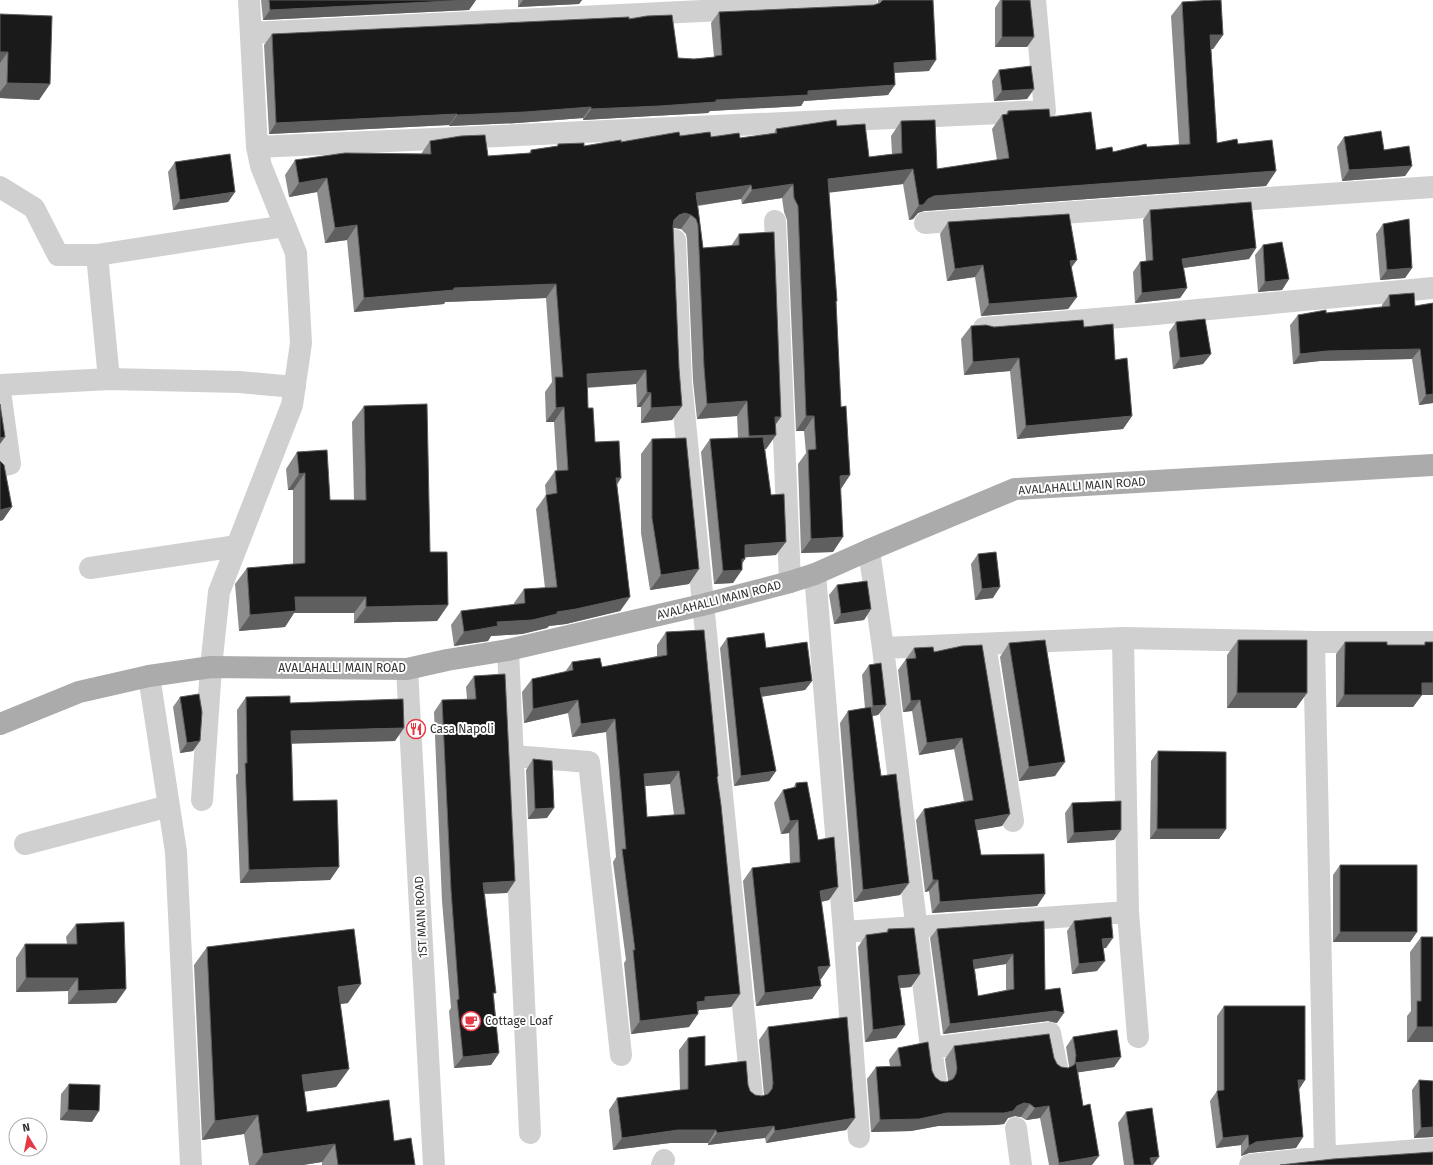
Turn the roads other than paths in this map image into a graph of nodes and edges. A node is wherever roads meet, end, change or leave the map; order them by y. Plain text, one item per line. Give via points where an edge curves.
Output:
1 (249, 0) edge
2 (1035, 0) edge
3 (866, 3) dead end
4 (689, 6) edge
5 (251, 33) junction
6 (257, 147) junction
7 (0, 187) edge
8 (1433, 187) edge
9 (775, 221) dead end
10 (925, 223) dead end
11 (285, 226) junction
12 (675, 240) edge
13 (97, 255) junction
14 (1433, 288) edge
15 (984, 328) edge
16 (109, 379) junction
17 (0, 385) edge
18 (295, 387) junction
19 (0, 391) edge
20 (1433, 465) edge
21 (0, 466) edge
22 (237, 546) junction
23 (869, 550) junction
24 (90, 568) dead end
25 (815, 574) junction
26 (790, 582) junction
27 (702, 604) junction
28 (1122, 638) junction
29 (1314, 642) junction
30 (1433, 642) edge
31 (985, 644) junction
32 (883, 648) junction
33 (508, 650) junction
34 (211, 667) junction
35 (407, 669) junction
36 (149, 676) junction
37 (0, 724) edge
38 (513, 756) junction
39 (202, 800) dead end
40 (169, 806) junction
41 (1013, 821) dead end
42 (25, 844) dead end
43 (1128, 912) junction
44 (916, 926) junction
45 (844, 932) junction
46 (1138, 1037) dead end
47 (931, 1048) junction
48 (621, 1055) dead end
49 (1057, 1068) edge
50 (936, 1082) edge
51 (752, 1096) edge
52 (1016, 1128) dead end
53 (530, 1133) dead end
54 (859, 1137) dead end
55 (1433, 1148) edge
56 (1325, 1157) junction
57 (191, 1165) edge
58 (434, 1165) edge
59 (1022, 1165) edge
60 (1250, 1165) edge

1 - 5 street
2 - 6 street via 1045,111
3 - 4 street
4 - 5 street
5 - 6 street
6 - 11 street via 261,166
7 - 13 street via 34,208 58,255
8 - 10 street
9 - 26 street
11 - 13 street
11 - 18 street via 296,253 301,343
12 - 27 street via 681,382
13 - 16 street
14 - 15 street
16 - 17 street
16 - 18 street via 239,382
18 - 22 street via 292,405
19 - 21 street via 10,464
20 - 23 main road, AVALAHALLI MAIN ROAD via 1015,490
22 - 24 street
22 - 34 street via 219,592
23 - 25 main road, AVALAHALLI MAIN ROAD
23 - 32 street
25 - 26 main road, AVALAHALLI MAIN ROAD
25 - 45 street
26 - 27 main road, AVALAHALLI MAIN ROAD
27 - 33 main road, AVALAHALLI MAIN ROAD
27 - 51 street
28 - 29 street
28 - 31 street
28 - 43 street
29 - 30 street
29 - 56 street
31 - 32 street
31 - 41 street
32 - 44 street
33 - 35 main road, AVALAHALLI MAIN ROAD
33 - 38 street
34 - 35 main road, AVALAHALLI MAIN ROAD
34 - 36 main road, AVALAHALLI MAIN ROAD
34 - 39 street
35 - 58 street, 1ST MAIN ROAD
36 - 37 main road, AVALAHALLI MAIN ROAD via 79,692
36 - 40 street
38 - 48 street via 589,762
38 - 53 street
40 - 42 street
40 - 57 street via 176,852
43 - 44 street
43 - 46 street
44 - 45 street
44 - 47 street
45 - 54 street
47 - 49 street via 1050,1033
47 - 50 street
52 - 59 street
55 - 56 street
56 - 60 street

